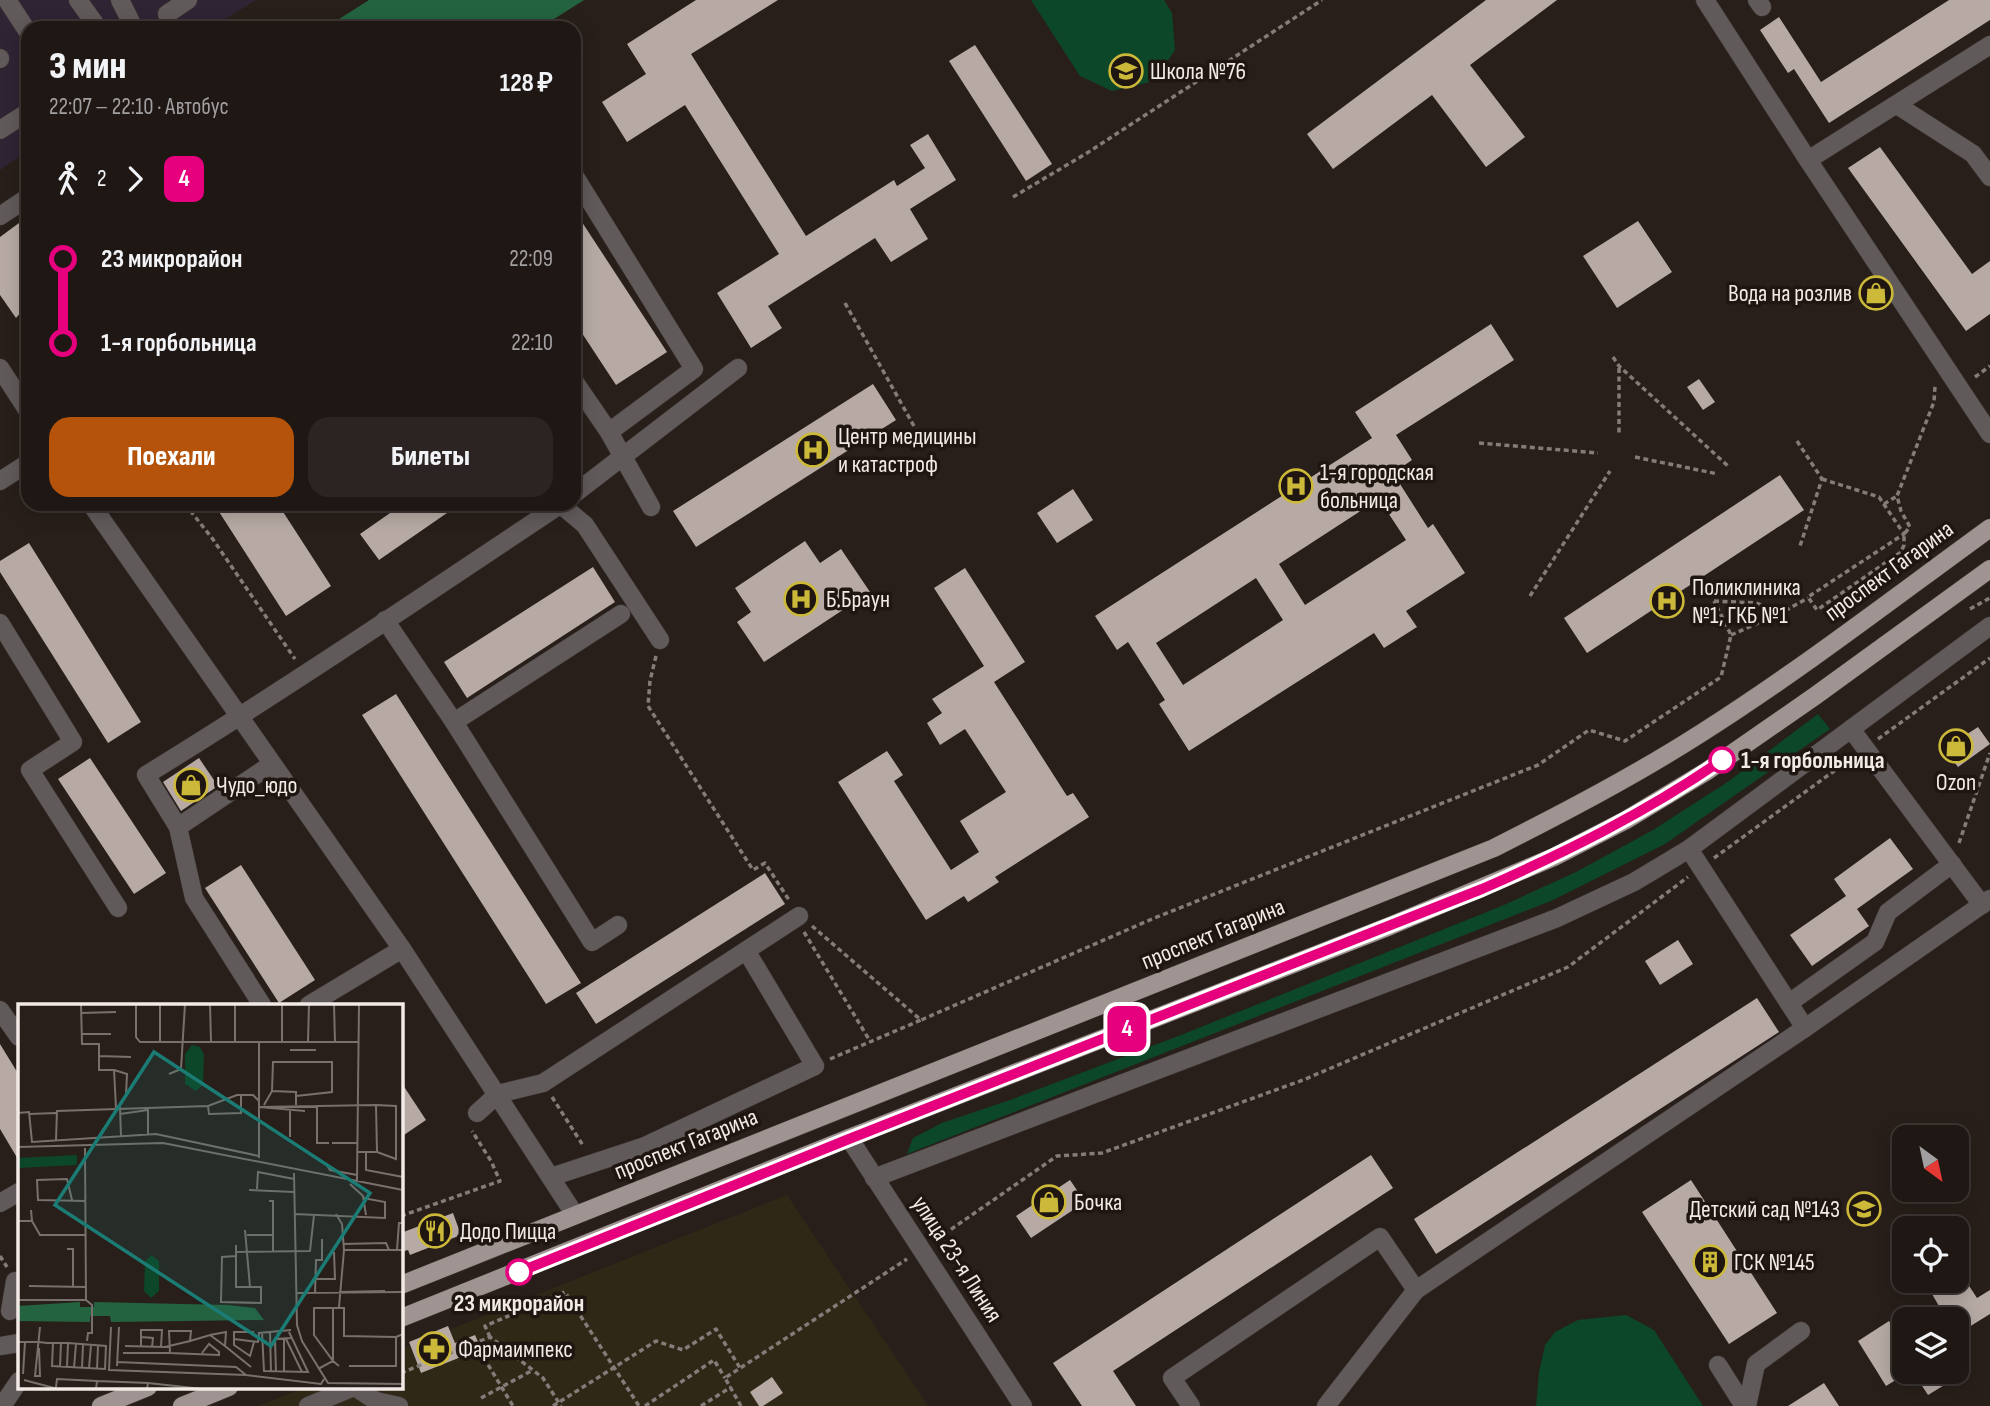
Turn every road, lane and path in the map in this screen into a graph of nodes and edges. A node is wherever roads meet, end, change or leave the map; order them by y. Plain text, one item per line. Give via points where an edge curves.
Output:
1 (7, 0) edge
2 (78, 0) edge
3 (120, 0) edge
4 (188, 0) edge
5 (1322, 0) edge
6 (1705, 0) edge
7 (167, 14) dead end
8 (21, 21) edge
9 (93, 21) edge
10 (130, 21) edge
11 (1990, 45) edge
12 (1897, 105) junction
13 (21, 116) edge
14 (0, 130) edge
15 (1808, 160) junction
16 (1990, 177) edge
17 (581, 185) edge
18 (1013, 197) dead end
19 (21, 202) edge
20 (0, 216) edge
21 (845, 303) dead end
22 (1613, 357) dead end
23 (1619, 366) junction
24 (0, 368) edge
25 (738, 368) dead end
26 (1935, 386) dead end
27 (581, 392) edge
28 (21, 400) edge
29 (608, 432) junction
30 (1990, 434) edge
31 (919, 435) dead end
32 (1619, 436) dead end
33 (1797, 441) dead end
34 (1479, 443) dead end
35 (1598, 453) dead end
36 (623, 456) junction
37 (1635, 457) dead end
38 (1729, 467) dead end
39 (21, 468) edge
40 (1609, 471) dead end
41 (1717, 474) dead end
42 (1822, 479) junction
43 (0, 481) edge
44 (581, 489) edge
45 (1897, 496) junction
46 (1884, 505) junction
47 (651, 507) dead end
48 (96, 511) edge
49 (191, 511) edge
50 (549, 511) edge
51 (568, 511) edge
52 (1990, 528) edge
53 (1904, 534) junction
54 (1800, 546) dead end
55 (1990, 569) edge
56 (1530, 597) dead end
57 (1808, 597) junction
58 (1990, 598) edge
59 (1968, 609) dead end
60 (1781, 613) junction
61 (621, 614) dead end
62 (385, 620) junction
63 (0, 623) edge
64 (1990, 626) edge
65 (1731, 635) junction
66 (660, 640) joint
67 (1990, 658) edge
68 (304, 673) junction
69 (240, 718) junction
70 (454, 722) junction
71 (1851, 729) junction
72 (1866, 748) junction
73 (1990, 753) edge
74 (272, 764) junction
75 (178, 827) junction
76 (1689, 849) junction
77 (1952, 864) junction
78 (1701, 867) junction
79 (1986, 902) edge
80 (118, 908) dead end
81 (799, 916) junction
82 (618, 925) dead end
83 (402, 949) junction
84 (747, 952) junction
85 (1789, 1003) junction
86 (261, 1004) edge
87 (311, 1004) edge
88 (0, 1010) edge
89 (921, 1020) junction
90 (1805, 1028) junction
91 (18, 1036) edge
92 (870, 1041) junction
93 (815, 1066) junction
94 (543, 1083) junction
95 (498, 1094) junction
96 (472, 1119) joint
97 (849, 1139) junction
98 (588, 1153) dead end
99 (551, 1177) junction
100 (874, 1178) junction
101 (18, 1193) edge
102 (0, 1203) edge
103 (575, 1215) junction
104 (402, 1216) edge
105 (588, 1244) junction
106 (921, 1250) junction
107 (15, 1280) dead end
108 (402, 1285) edge
109 (1416, 1290) junction
110 (10, 1316) edge
111 (402, 1318) edge
112 (1801, 1331) dead end
113 (490, 1337) junction
114 (477, 1342) junction
115 (18, 1343) edge
116 (0, 1346) edge
117 (1718, 1365) dead end
118 (613, 1368) junction
119 (740, 1368) junction
120 (533, 1370) junction
121 (402, 1373) edge
122 (725, 1378) junction
123 (18, 1382) edge
124 (501, 1387) junction
125 (731, 1387) junction
126 (146, 1388) edge
127 (227, 1388) edge
128 (352, 1388) edge
129 (356, 1388) edge
130 (481, 1398) dead end
131 (127, 1401) edge
132 (560, 1404) edge
133 (2, 1406) edge
134 (101, 1406) edge
135 (182, 1406) edge
136 (308, 1406) edge
137 (399, 1406) edge
138 (513, 1406) edge
139 (553, 1406) edge
140 (639, 1406) edge
141 (646, 1406) edge
142 (701, 1406) edge
143 (741, 1406) edge
144 (1023, 1406) edge
145 (1191, 1406) edge
146 (1326, 1406) edge
147 (1745, 1406) edge

1 - 8 street
2 - 9 street
3 - 10 street
4 - 7 street
5 - 18 path
6 - 15 street
11 - 12 street
12 - 15 street
12 - 16 street via 1973,153
13 - 14 street
15 - 30 street
17 - 29 street via 694,369
19 - 20 street
21 - 31 path
22 - 23 path
23 - 32 path
23 - 38 path
24 - 28 street
25 - 36 street
26 - 45 path via 1934,402
27 - 29 street
29 - 36 street
33 - 42 path
34 - 35 path
36 - 44 street
36 - 47 street
37 - 41 path
39 - 43 street
40 - 56 path
42 - 46 path via 1879,497
42 - 54 path
45 - 46 path
45 - 53 path via 1910,527
46 - 53 path
48 - 69 street
49 - 68 path
50 - 62 street
51 - 66 street via 585,525
52 - 103 main road, проспект Гагарина via 1704,732 1601,794 1494,848
53 - 57 path
53 - 57 path via 1901,552 1817,610
55 - 97 main road via 1707,771 1554,857
57 - 60 path
58 - 59 path
60 - 65 path
60 - 65 path via 1756,603 1714,601
61 - 70 street
62 - 68 street
62 - 70 street
63 - 80 street via 74,742 30,770
64 - 71 street
65 - 89 path via 1721,677 1625,741 1589,730 1538,765 1152,919
66 - 81 path via 648,706 753,870 765,863
67 - 72 path
68 - 69 street
69 - 74 street
69 - 75 street via 146,775
70 - 82 street via 592,942
71 - 72 street
71 - 76 street
72 - 77 street
72 - 78 path
73 - 77 path
74 - 75 street
74 - 83 street
75 - 86 street via 194,898
76 - 78 street
76 - 100 street via 1634,882 1557,918
77 - 79 street
77 - 85 street via 1888,912 1875,942
78 - 85 street
78 - 106 path via 1568,967 1303,1080 1102,1153 1057,1156
79 - 90 street
81 - 84 street
81 - 89 path
81 - 92 path via 806,937
83 - 87 street
83 - 95 street
84 - 93 street
84 - 94 street
85 - 90 street
88 - 91 street
89 - 92 path
90 - 109 street
92 - 93 path
93 - 99 street via 645,1146
94 - 95 street
94 - 98 path
95 - 96 street
95 - 99 street
96 - 104 path via 500,1181
97 - 100 street, улица 23-я Линия
97 - 105 main road
99 - 103 street
100 - 106 street, улица 23-я Линия
101 - 102 street
103 - 105 main road
103 - 108 main road, проспект Гагарина
105 - 111 main road
106 - 119 path
106 - 144 street, улица 23-я Линия
107 - 110 street
109 - 145 street via 1380,1237 1172,1378
109 - 146 street
112 - 147 street via 1756,1364
113 - 114 path
113 - 118 path via 485,1326 565,1292
113 - 120 path
114 - 121 path
114 - 124 path
115 - 116 street
117 - 147 street
118 - 119 path via 656,1341 683,1350 716,1329
118 - 132 path
118 - 140 path
119 - 122 path
120 - 124 path
120 - 132 path
122 - 125 path
122 - 141 path via 714,1360
123 - 133 street
124 - 130 path
124 - 138 path
125 - 142 path
125 - 143 path
126 - 131 main road
127 - 135 main road
128 - 136 street
129 - 137 street via 376,1401
131 - 134 main road
132 - 139 path

